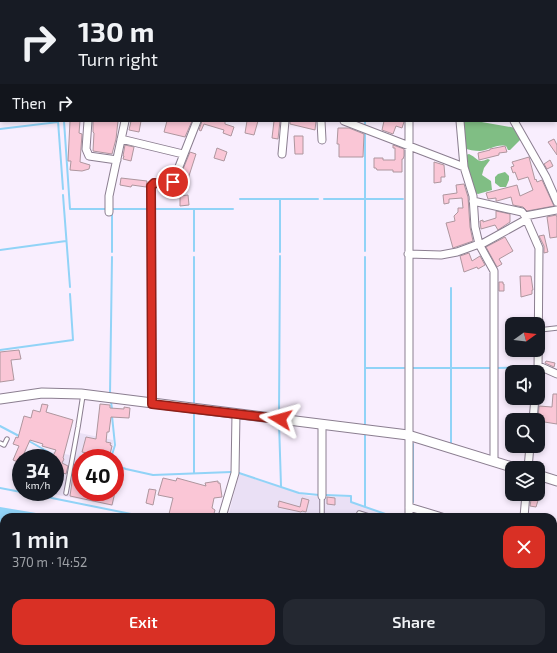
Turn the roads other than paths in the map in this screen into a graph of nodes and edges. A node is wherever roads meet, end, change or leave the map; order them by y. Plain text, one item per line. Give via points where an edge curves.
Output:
1 (88, 122) edge
2 (125, 122) edge
3 (197, 122) edge
4 (285, 122) edge
5 (321, 122) edge
6 (347, 122) edge
7 (409, 122) edge
8 (460, 122) edge
9 (515, 122) edge
10 (121, 139) junction
11 (322, 140) dead end
12 (408, 145) junction
13 (183, 154) junction
14 (282, 154) dead end
15 (117, 160) junction
16 (464, 167) junction
17 (473, 201) junction
18 (557, 202) edge
19 (557, 210) edge
20 (109, 212) dead end
21 (526, 218) junction
22 (480, 245) junction
23 (408, 254) junction
24 (539, 317) edge
25 (557, 328) edge
26 (545, 329) edge
27 (545, 371) edge
28 (557, 374) edge
29 (83, 394) junction
30 (0, 399) edge
31 (152, 404) junction
32 (236, 414) junction
33 (322, 425) junction
34 (408, 435) junction
35 (7, 439) dead end
36 (0, 443) edge
37 (494, 461) junction
38 (505, 465) edge
39 (545, 477) edge
40 (557, 481) edge
41 (66, 493) dead end
42 (322, 496) joint
43 (525, 501) edge
44 (408, 507) junction
45 (223, 513) edge
46 (322, 513) edge
47 (409, 513) edge
48 (428, 513) edge
49 (524, 513) edge

1 - 15 street via 86,149 89,156
2 - 10 street
3 - 13 street
4 - 14 street
5 - 11 street
6 - 12 street
7 - 12 street
8 - 16 street
9 - 18 street
10 - 13 street
10 - 15 street
12 - 16 street
12 - 23 street
13 - 31 street via 173,182 154,183 151,186
15 - 20 street via 109,196
16 - 17 street
17 - 21 street via 522,212
17 - 22 street via 475,227
19 - 21 street
21 - 22 street
21 - 24 street via 539,248
22 - 23 street via 441,255
22 - 37 street via 494,271
23 - 34 street
25 - 26 lane
27 - 28 street
29 - 30 street via 42,393
29 - 31 street
29 - 41 lane
31 - 32 street
32 - 33 street
32 - 45 street via 235,473
33 - 34 street
33 - 42 street
34 - 37 street
34 - 44 street
35 - 36 lane via 4,445
37 - 38 street
39 - 40 street
42 - 46 lane
43 - 49 street
44 - 47 street
44 - 48 street

